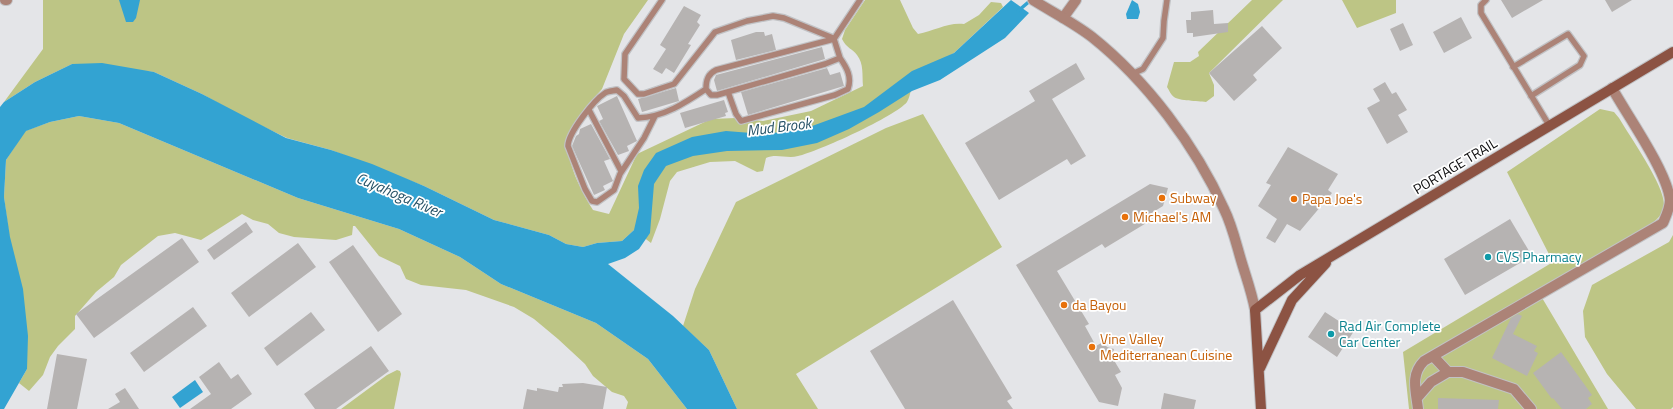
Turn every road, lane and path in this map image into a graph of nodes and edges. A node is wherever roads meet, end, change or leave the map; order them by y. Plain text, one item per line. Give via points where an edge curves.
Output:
1 (662, 0) edge
2 (860, 0) edge
3 (1033, 0) edge
4 (1076, 0) edge
5 (1167, 0) edge
6 (1486, 0) edge
7 (1063, 18) junction
8 (834, 38) junction
9 (1673, 52) edge
10 (840, 58) junction
11 (1513, 66) junction
12 (1132, 74) junction
13 (1612, 88) junction
14 (706, 90) junction
15 (728, 92) junction
16 (1531, 96) junction
17 (589, 110) junction
18 (655, 116) junction
19 (1548, 125) junction
20 (621, 171) junction
21 (1335, 254) junction
22 (1255, 310) junction
23 (1434, 356) junction
24 (1258, 372) junction
25 (1448, 372) junction
26 (1416, 398) junction
27 (1261, 409) edge
28 (1418, 409) edge
29 (1531, 409) edge

1 - 8 lane via 625,54 624,79 638,94 674,84 715,32 747,21 773,16 784,18
2 - 8 lane
3 - 7 street
4 - 7 street
5 - 12 lane via 1163,38 1143,69
6 - 11 lane via 1481,5 1481,13
7 - 12 street via 1092,37
8 - 10 lane
8 - 14 lane via 716,70 710,73
9 - 13 main road, PORTAGE TRAIL
10 - 15 lane
10 - 15 lane via 850,82 848,89 835,95 741,121
11 - 16 lane
11 - 16 lane via 1568,34 1584,56 1580,66
12 - 22 street via 1157,102 1212,182 1234,234 1251,287
13 - 19 main road, PORTAGE TRAIL
13 - 23 street via 1659,169 1666,186 1670,200 1663,223
14 - 15 lane via 717,96
14 - 18 lane via 679,107
16 - 19 lane
17 - 18 lane via 605,93 617,90 638,118
17 - 20 lane
17 - 20 lane via 574,127 568,139 568,146 592,201 597,202 614,190
18 - 20 lane via 644,138
19 - 21 main road, PORTAGE TRAIL
21 - 22 main road, PORTAGE TRAIL via 1300,274
21 - 24 main road via 1292,300
22 - 24 main road
23 - 25 street
23 - 26 street via 1416,369
24 - 27 main road
25 - 26 street via 1431,382
25 - 29 street via 1463,372 1514,389
26 - 28 street

